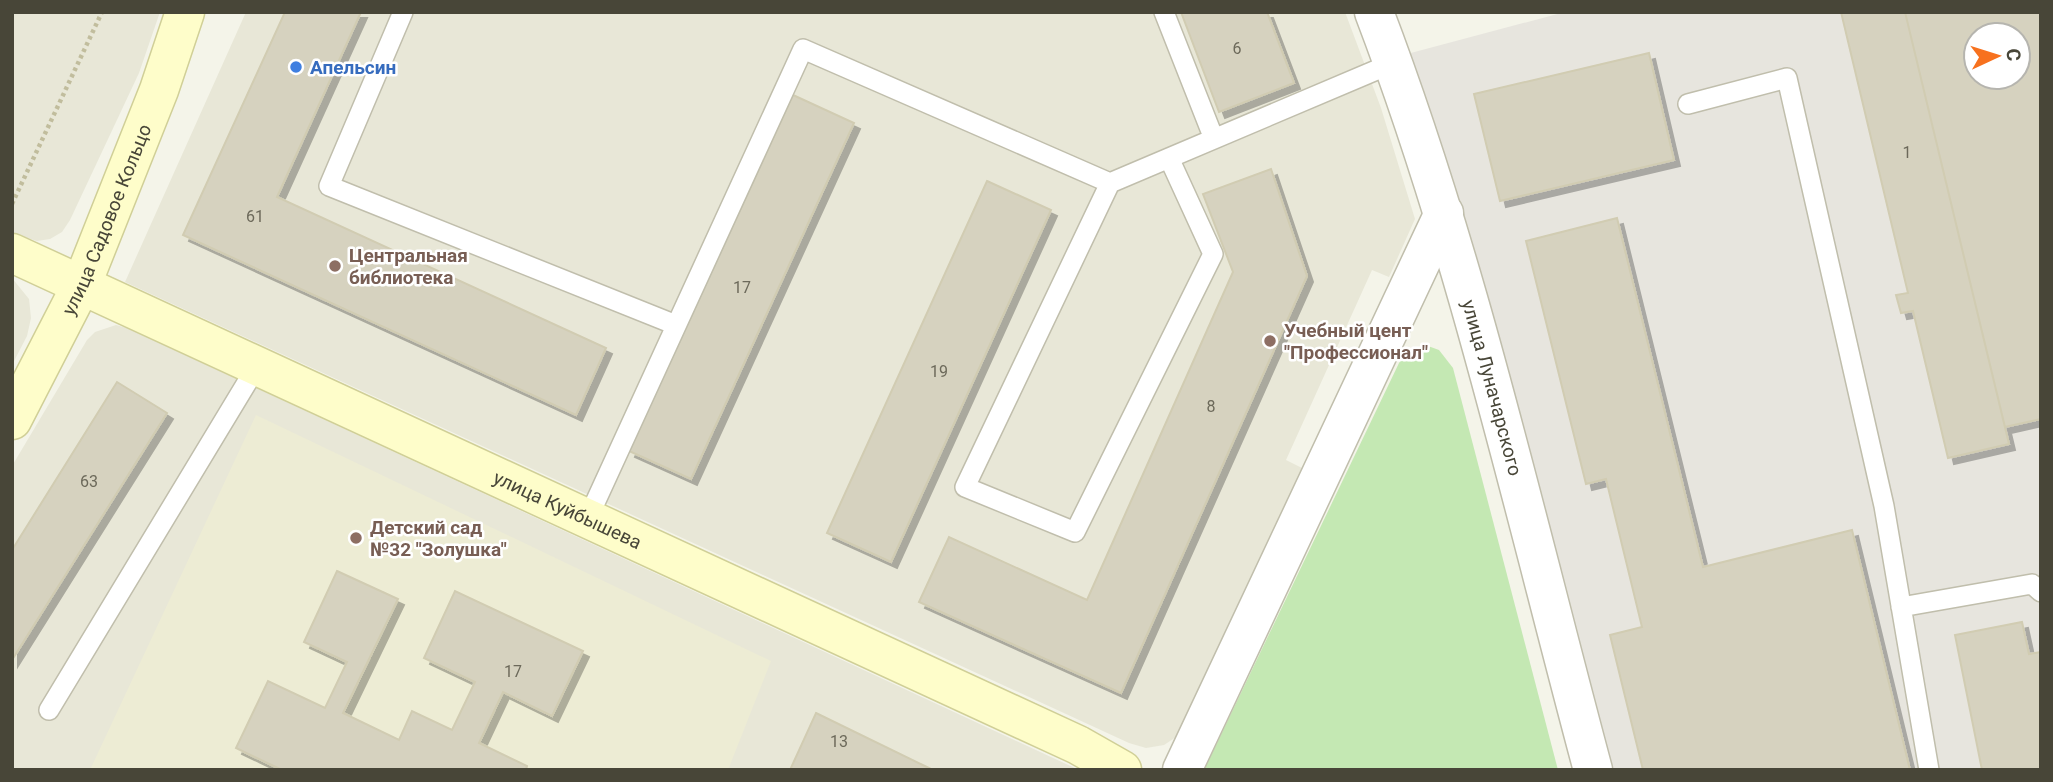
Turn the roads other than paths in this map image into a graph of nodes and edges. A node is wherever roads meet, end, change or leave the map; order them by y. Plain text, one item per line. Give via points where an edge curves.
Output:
1 (185, 12) edge
2 (403, 12) edge
3 (1164, 12) edge
4 (1374, 12) edge
5 (1393, 62) junction
6 (1688, 104) dead end
7 (1214, 139) junction
8 (1169, 158) junction
9 (1110, 183) junction
10 (1444, 213) junction
11 (12, 253) edge
12 (82, 285) junction
13 (676, 325) junction
14 (257, 366) junction
15 (12, 420) edge
16 (587, 518) junction
17 (2041, 592) edge
18 (1901, 607) junction
19 (49, 710) dead end
20 (1122, 770) edge
21 (1182, 770) edge
22 (1593, 770) edge
23 (1929, 770) edge

1 - 12 street, улица Садовое Кольцо
2 - 13 lane via 329,186
3 - 7 lane
4 - 5 street, улица Луначарского
5 - 7 lane
5 - 10 street, улица Луначарского
6 - 18 lane via 1787,78 1884,506
7 - 8 lane
8 - 9 lane
8 - 9 lane via 1213,254 1074,532 965,486
9 - 13 lane via 803,49
10 - 21 street
10 - 22 street, улица Луначарского
11 - 12 street, улица Куйбышева
12 - 14 street, улица Куйбышева
12 - 15 street, улица Садовое Кольцо
13 - 16 lane
14 - 16 street, улица Куйбышева
14 - 19 lane
16 - 20 street, улица Куйбышева
17 - 18 lane via 2032,584
18 - 23 lane

